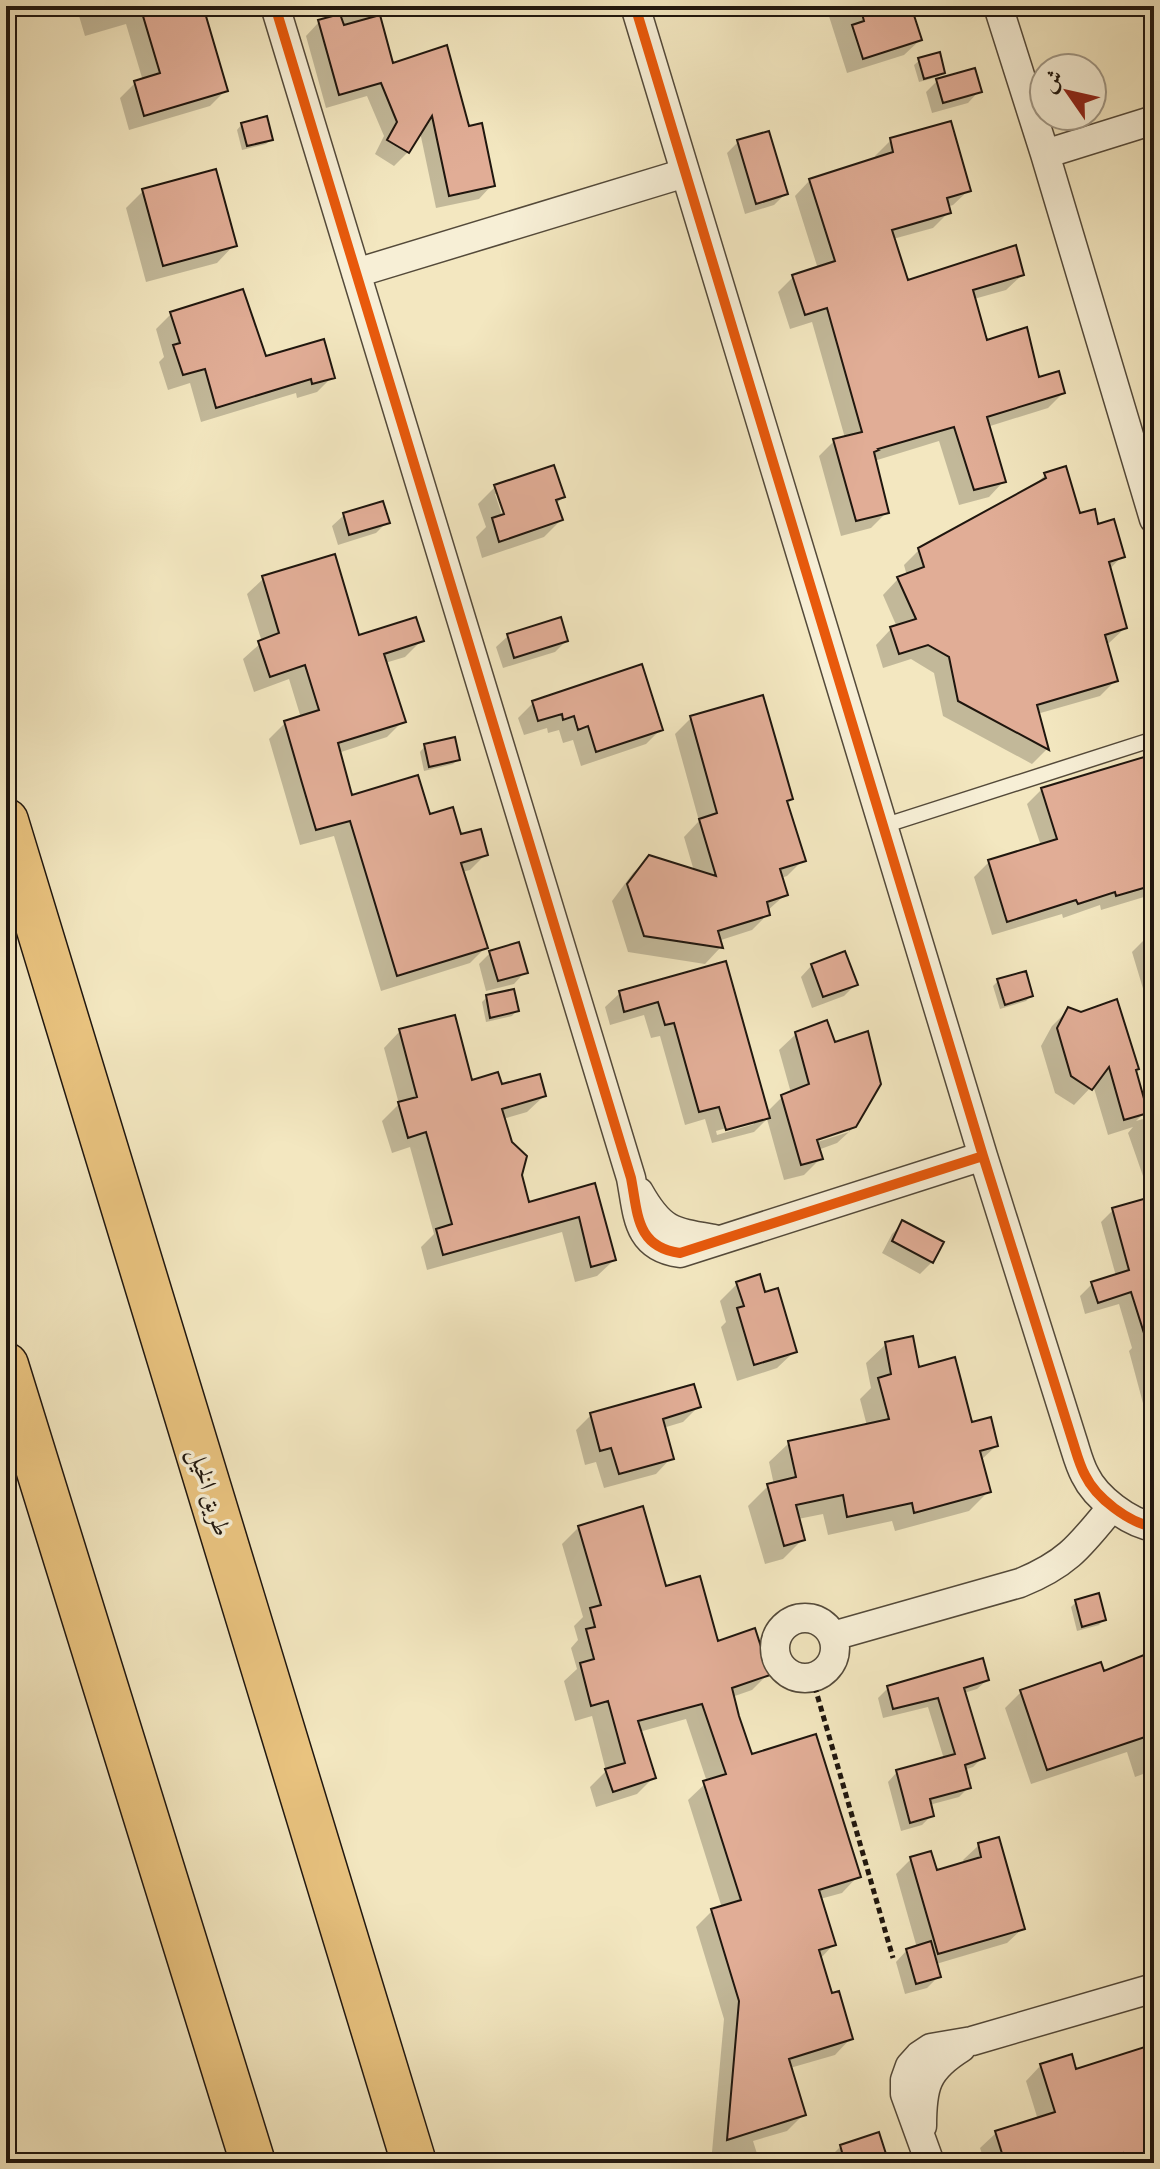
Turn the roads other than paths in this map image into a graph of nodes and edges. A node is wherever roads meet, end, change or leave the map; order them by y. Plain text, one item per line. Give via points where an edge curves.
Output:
1 (275, 6) edge
2 (635, 6) edge
3 (998, 6) edge
4 (1154, 120) edge
5 (1045, 154) junction
6 (685, 173) junction
7 (356, 273) junction
8 (1154, 519) edge
9 (1154, 739) edge
10 (6, 821) edge
11 (883, 826) junction
12 (983, 1156) junction
13 (6, 1365) edge
14 (1111, 1508) junction
15 (1154, 1527) edge
16 (833, 1636) junction
17 (1154, 1988) edge
18 (926, 2150) edge
19 (253, 2163) edge
20 (414, 2163) edge

1 - 7 street
2 - 6 street
3 - 5 street
4 - 5 street
5 - 8 street
6 - 7 street
6 - 11 street
7 - 12 street via 631,1178 641,1229 664,1251 680,1253
9 - 11 lane
10 - 20 highway, طريق الخيل
11 - 12 street
12 - 14 street via 1086,1477
13 - 19 highway
14 - 15 street
14 - 16 street via 1082,1543 1043,1574
16 - 16 street via 834,1657 822,1673 802,1678 777,1660 777,1639 789,1622 819,1621
17 - 18 street via 931,2048 919,2056 910,2066 905,2094

